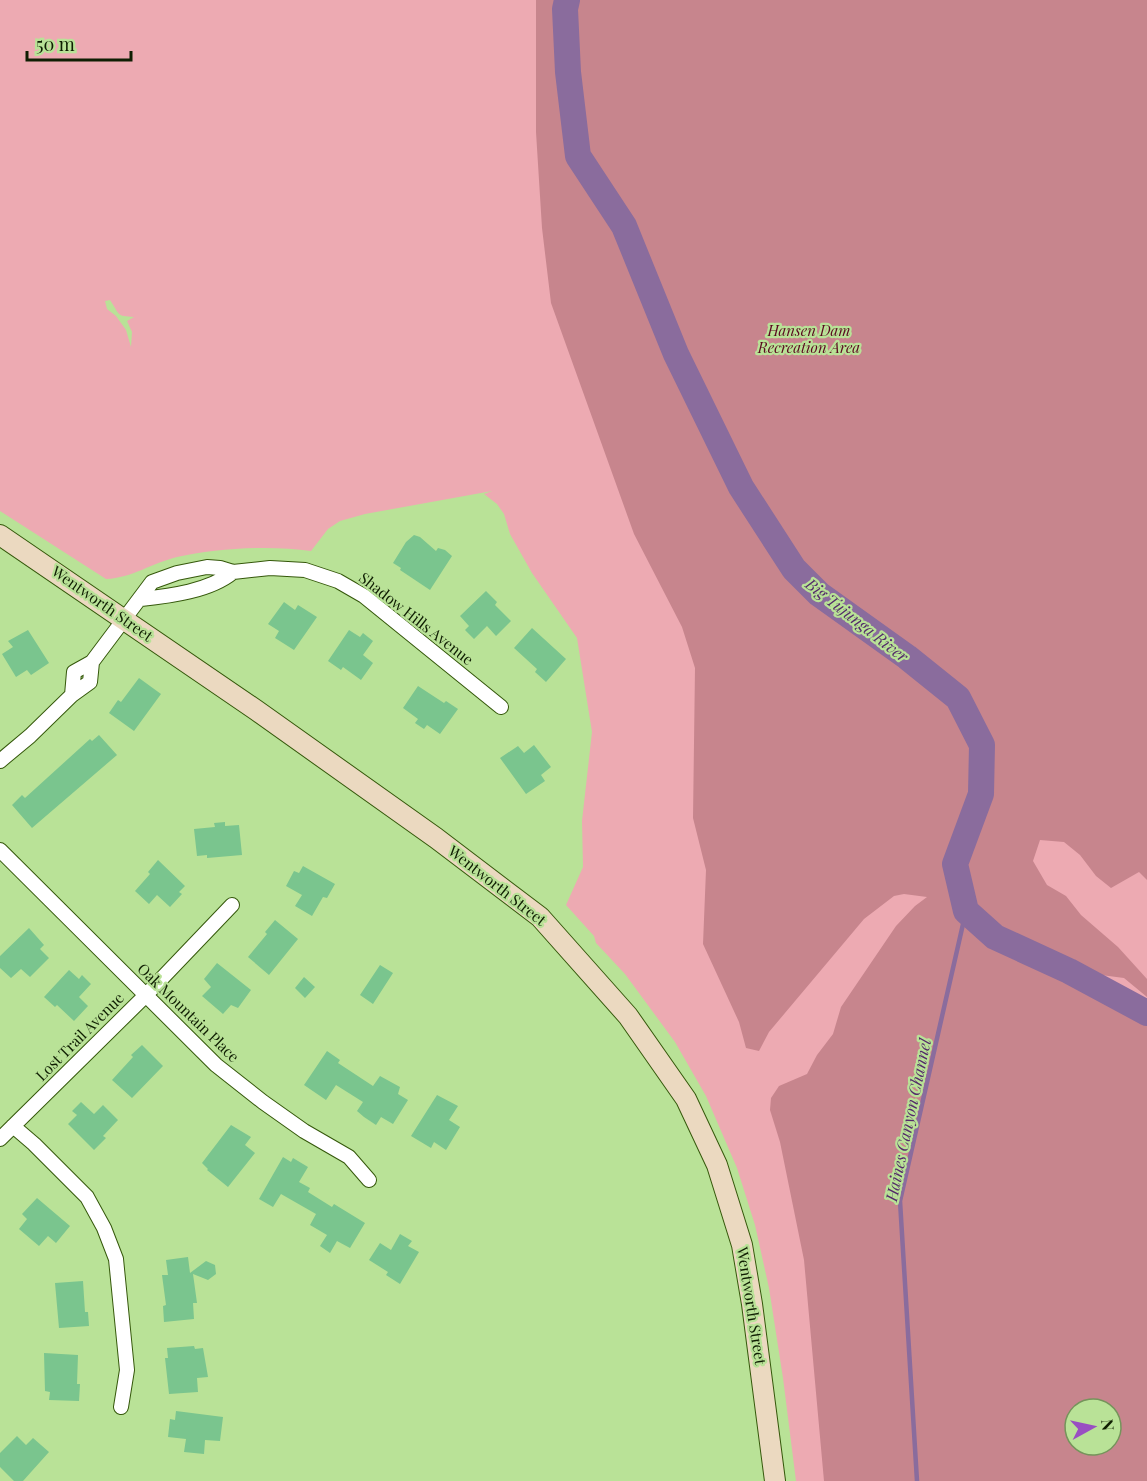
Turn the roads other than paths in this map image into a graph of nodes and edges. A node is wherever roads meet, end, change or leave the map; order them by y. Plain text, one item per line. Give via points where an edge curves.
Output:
1 (0, 535) edge
2 (190, 571) junction
3 (233, 572) junction
4 (194, 589) junction
5 (141, 599) junction
6 (125, 620) junction
7 (501, 707) dead end
8 (0, 761) edge
9 (0, 850) edge
10 (232, 905) dead end
11 (145, 996) junction
12 (14, 1126) junction
13 (0, 1139) edge
14 (369, 1180) dead end
15 (121, 1407) dead end
16 (775, 1481) edge

1 - 6 main road, Wentworth Street
2 - 3 street, Shadow Hills Avenue via 207,567
2 - 4 street via 198,578
2 - 5 street, Shadow Hills Avenue via 152,582
3 - 4 street, Shadow Hills Avenue via 211,586
3 - 7 street, Shadow Hills Avenue via 305,570 338,581 364,596
4 - 5 street, Shadow Hills Avenue
5 - 6 street, Shadow Hills Avenue
6 - 8 street, Shadow Hills Avenue via 92,662 90,682
6 - 16 main road, Wentworth Street via 436,838 540,917 628,1016 686,1099 717,1165 742,1245
9 - 11 street, Oak Mountain Place
10 - 11 street, Lost Trail Avenue
11 - 12 street, Lost Trail Avenue
11 - 14 street, Oak Mountain Place via 216,1065 262,1102 349,1157
12 - 13 street, Lost Trail Avenue
12 - 15 street via 87,1197 116,1259 128,1370

